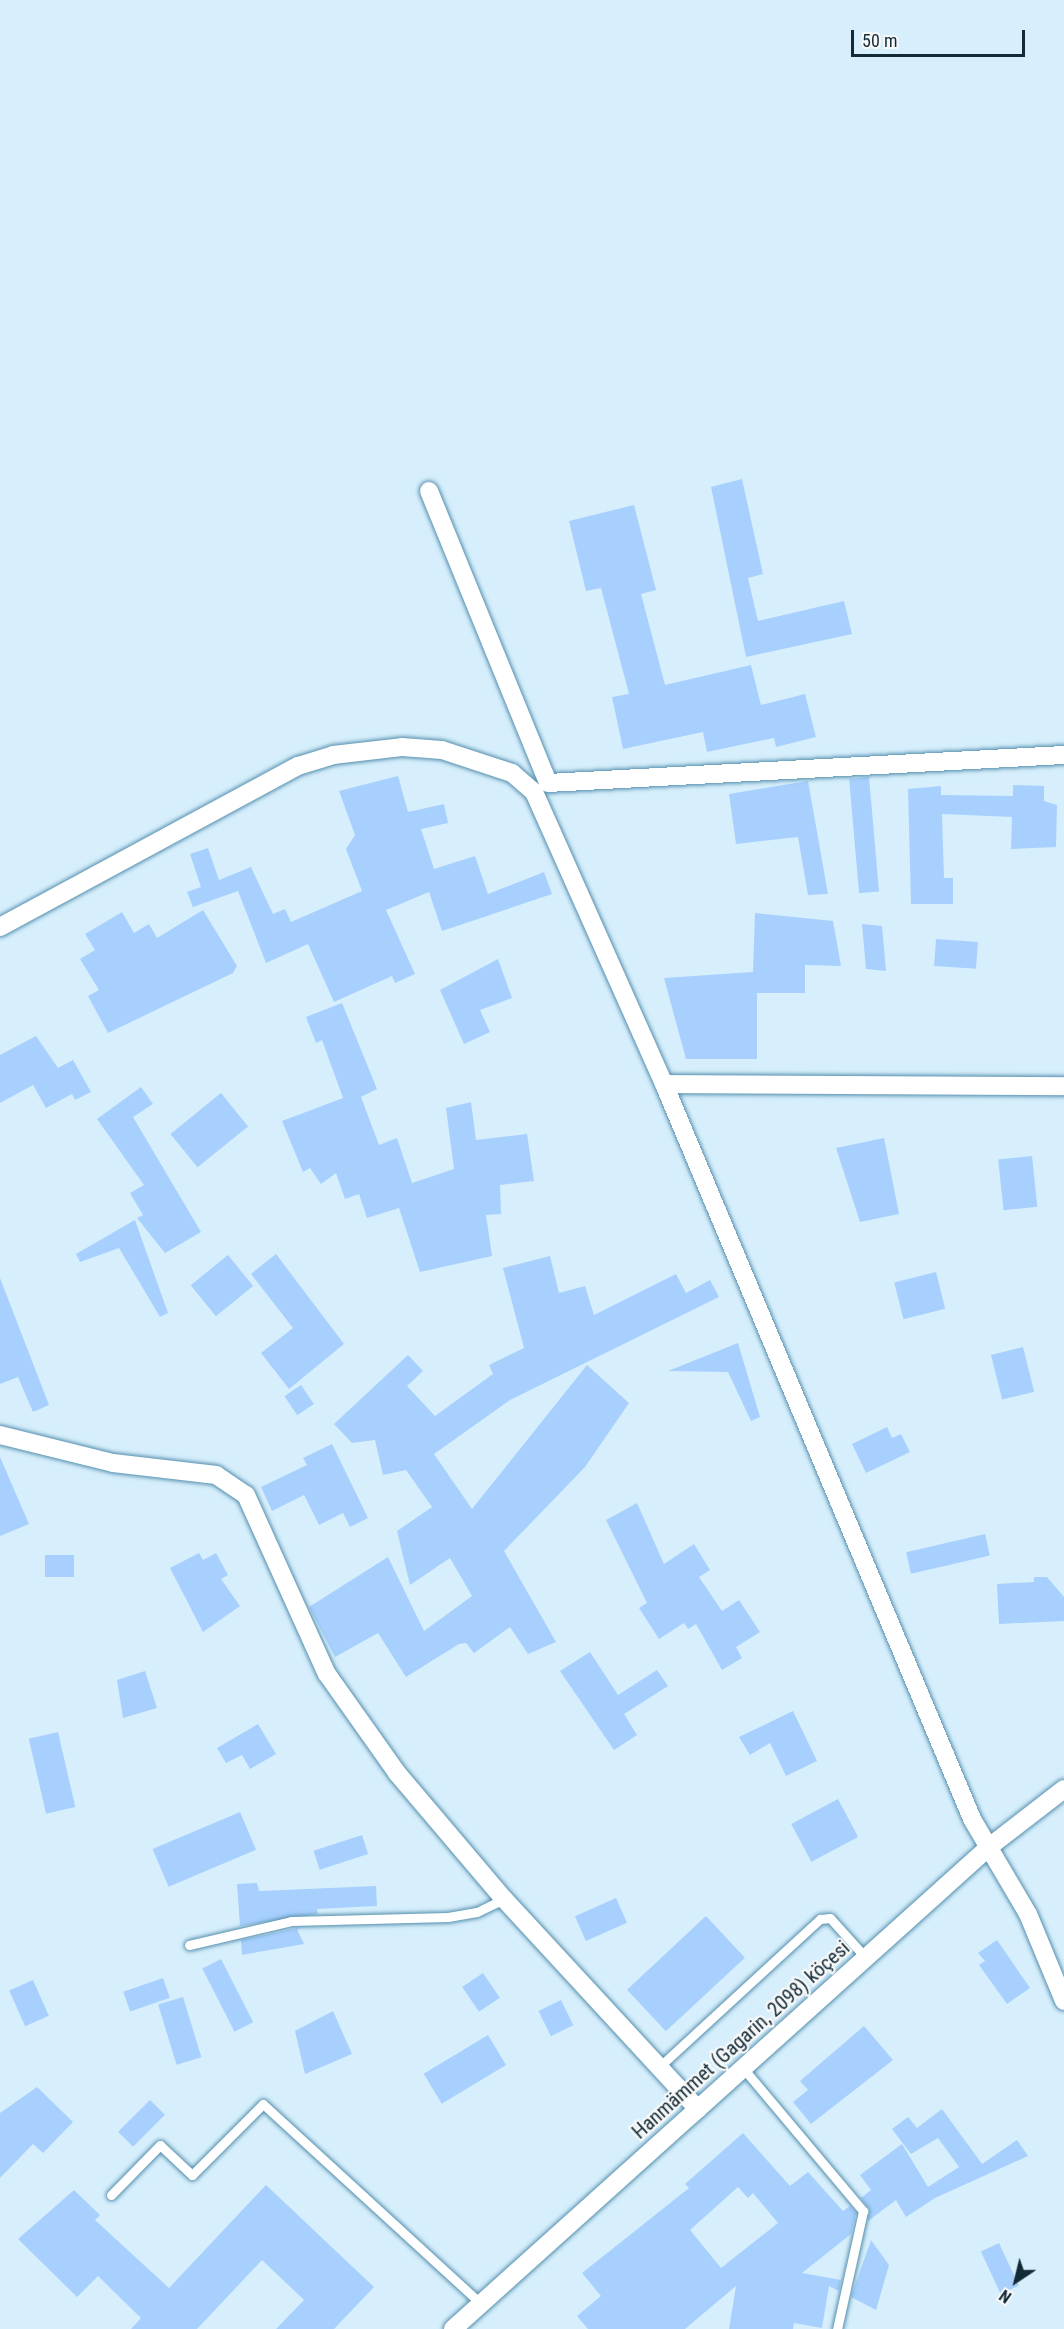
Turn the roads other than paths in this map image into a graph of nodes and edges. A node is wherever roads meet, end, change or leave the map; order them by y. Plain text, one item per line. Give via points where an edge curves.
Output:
1 (429, 491) dead end
2 (1064, 755) edge
3 (0, 927) edge
4 (664, 1084) junction
5 (1064, 1086) edge
6 (0, 1436) edge
7 (1064, 1789) edge
8 (989, 1847) junction
9 (504, 1899) junction
10 (189, 1945) dead end
11 (866, 1958) junction
12 (1064, 2001) edge
13 (659, 2067) junction
14 (744, 2068) junction
15 (698, 2109) junction
16 (111, 2195) dead end
17 (481, 2304) junction
18 (453, 2329) edge
19 (837, 2329) edge

1 - 2 street via 548,783
3 - 4 street via 298,766 363,749 442,750 512,773 534,792
4 - 5 street
4 - 8 street
6 - 9 street via 114,1463 216,1475 239,1489 327,1674 397,1773
7 - 8 street, Hanmämmet (Gagarin, 2098) köçesi
8 - 11 street, Hanmämmet (Gagarin, 2098) köçesi
8 - 12 street via 1028,1914
9 - 10 lane via 477,1912 448,1917 291,1921
9 - 13 street
11 - 13 lane via 830,1918 820,1919
11 - 14 street, Hanmämmet (Gagarin, 2098) köçesi
13 - 15 street
14 - 15 street, Hanmämmet (Gagarin, 2098) köçesi
14 - 19 lane via 863,2211
15 - 17 street, Hanmämmet (Gagarin, 2098) köçesi
16 - 17 lane via 160,2145 192,2175 263,2104
17 - 18 street, Hanmämmet (Gagarin, 2098) köçesi

